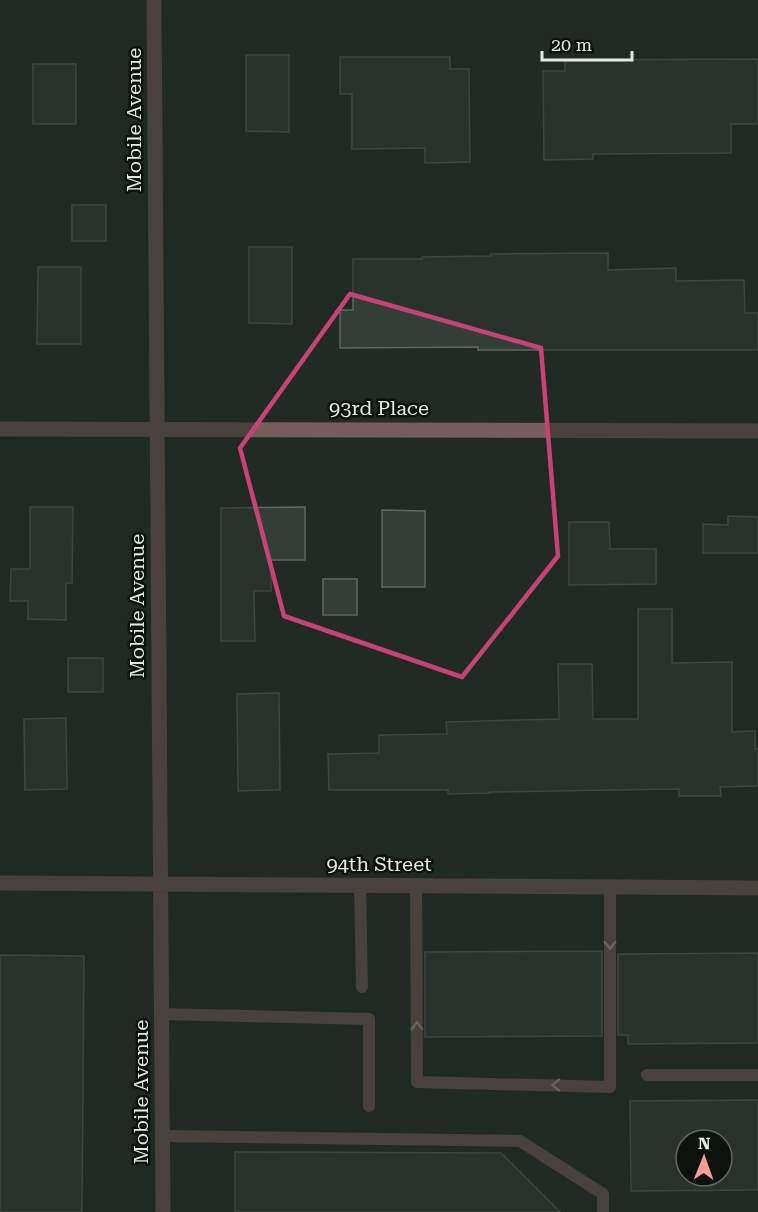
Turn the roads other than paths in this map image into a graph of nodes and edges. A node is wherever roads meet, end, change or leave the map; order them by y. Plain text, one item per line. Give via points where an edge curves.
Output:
1 (154, 0) edge
2 (0, 429) edge
3 (157, 429) junction
4 (758, 431) edge
5 (0, 883) edge
6 (161, 884) junction
7 (360, 885) junction
8 (416, 886) junction
9 (610, 887) junction
10 (758, 888) edge
11 (362, 987) dead end
12 (161, 1014) junction
13 (647, 1075) dead end
14 (758, 1075) edge
15 (369, 1106) dead end
16 (162, 1136) junction
17 (163, 1212) edge
18 (603, 1212) edge

1 - 3 street, Mobile Avenue
2 - 3 street, 93rd Place
3 - 4 street, 93rd Place
3 - 6 street, Mobile Avenue
5 - 6 street, 94th Street
6 - 7 street, 94th Street
6 - 12 street, Mobile Avenue
7 - 8 street, 94th Street
7 - 11 lane
8 - 9 street, 94th Street
9 -> 8 lane via 610,1087 417,1082
9 - 10 street, 94th Street
12 - 15 lane via 369,1020
12 - 16 street, Mobile Avenue
13 - 14 lane
16 - 17 street, Mobile Avenue
16 - 18 lane via 520,1141 603,1194

